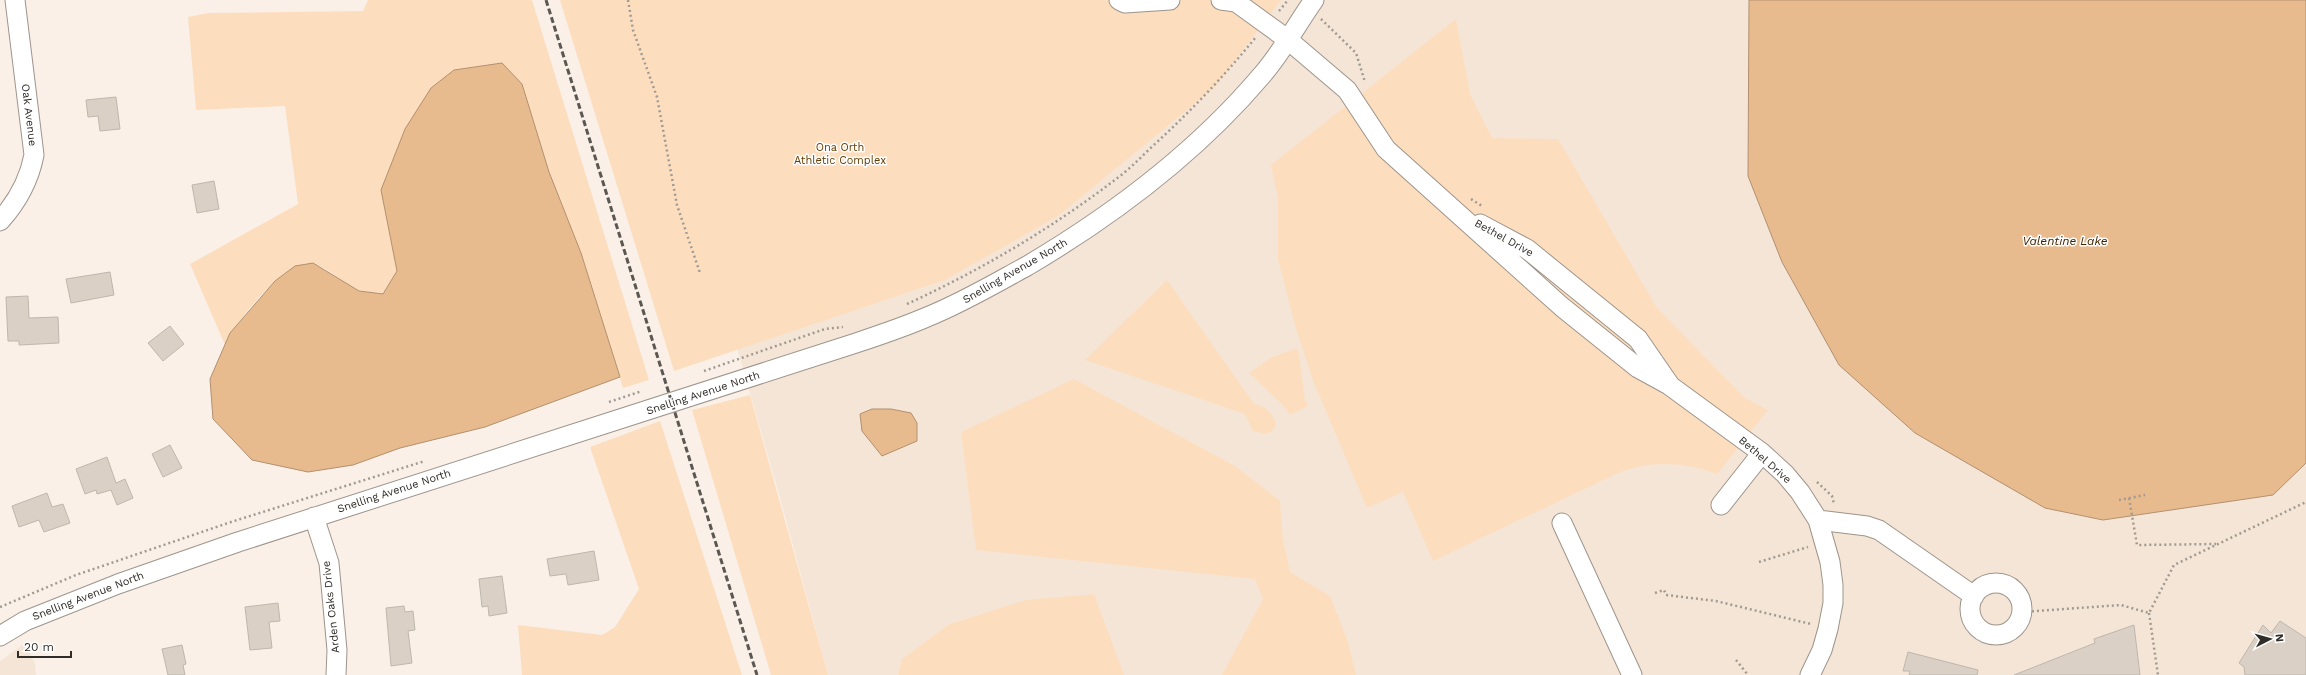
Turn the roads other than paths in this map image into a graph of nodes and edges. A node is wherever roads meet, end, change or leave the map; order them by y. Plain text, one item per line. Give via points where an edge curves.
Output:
1 (15, 0) edge
2 (1119, 0) edge
3 (1170, 0) edge
4 (1221, 0) edge
5 (1314, 0) edge
6 (1287, 39) junction
7 (0, 221) edge
8 (1762, 454) junction
9 (1721, 504) dead end
10 (314, 517) junction
11 (1818, 520) junction
12 (1562, 523) dead end
13 (1974, 596) junction
14 (0, 636) edge
15 (336, 675) edge
16 (1632, 675) edge
17 (1810, 675) edge

1 - 7 street, Oak Avenue via 34,155 30,174 22,191
2 - 3 street via 1126,3
4 - 6 street, Bethel Drive via 1236,2
5 - 6 street, Snelling Avenue North
6 - 8 street, Bethel Drive via 1346,90 1386,149 1571,314 1638,368 1669,385
6 - 10 street, Snelling Avenue North via 1264,74 1178,160 1091,226 984,291 928,317 856,343
8 - 9 street
8 - 11 street, Bethel Drive via 1790,480
10 - 14 street, Snelling Avenue North via 118,584 25,621
10 - 15 street, Arden Oaks Drive via 329,563 337,650
11 - 13 street via 1867,526 1879,530
11 - 17 street, Bethel Drive via 1830,562 1833,604 1822,650
12 - 16 street
13 - 13 street via 1971,604 1972,616 1977,626 1985,632 2004,634 2019,623 2021,602 2015,591 2005,584 1993,583 1982,587

